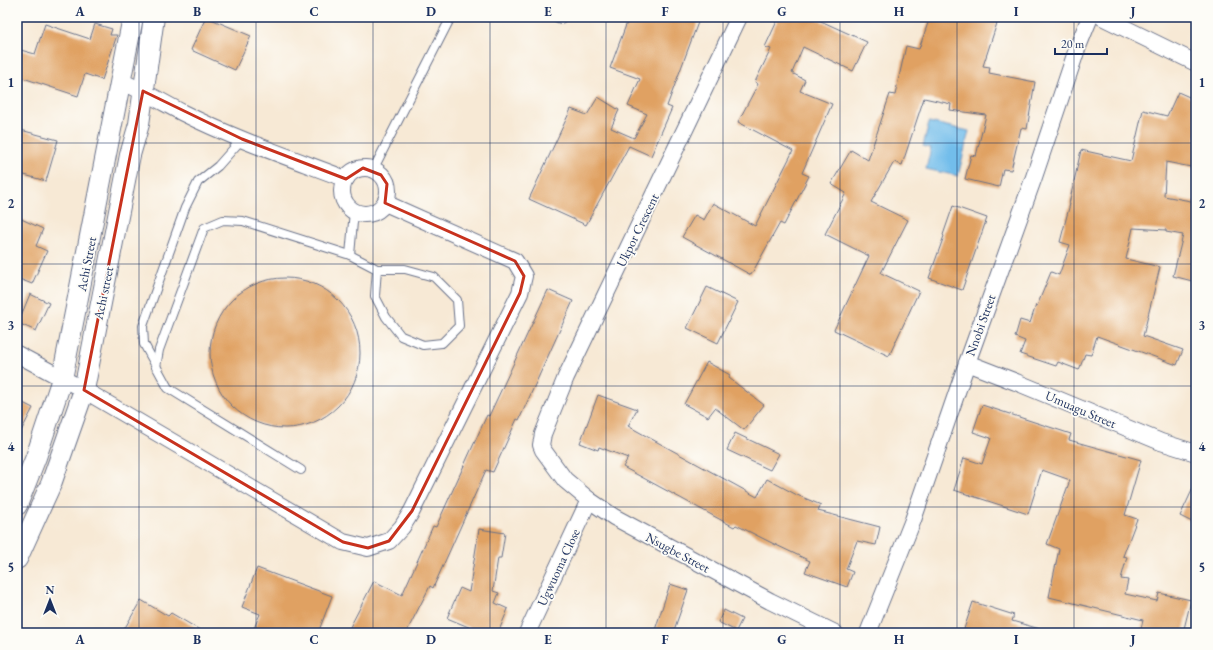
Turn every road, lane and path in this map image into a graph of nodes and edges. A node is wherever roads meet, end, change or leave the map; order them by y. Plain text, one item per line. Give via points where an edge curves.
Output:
1 (133, 17) edge
2 (154, 17) edge
3 (451, 17) edge
4 (739, 17) edge
5 (1090, 17) edge
6 (1102, 17) edge
7 (1196, 63) edge
8 (120, 81) junction
9 (143, 91) junction
10 (242, 140) junction
11 (373, 170) junction
12 (346, 179) junction
13 (385, 203) junction
14 (354, 211) junction
15 (350, 255) junction
16 (377, 269) junction
17 (17, 354) edge
18 (967, 363) junction
19 (156, 367) junction
20 (62, 379) junction
21 (84, 390) junction
22 (542, 444) joint
23 (1196, 453) edge
24 (301, 470) dead end
25 (589, 500) junction
26 (17, 505) edge
27 (17, 559) edge
28 (527, 633) edge
29 (835, 633) edge
30 (868, 633) edge

1 - 8 street, Achi Street
2 - 9 street, Achi street
3 - 11 lane
4 - 22 street, Ukpor Crescent via 566,377 543,434
5 - 18 street, Nnobi Street
6 - 7 street
8 - 9 street
8 - 20 street, Achi Street
9 - 10 street
9 - 21 street, Achi street via 139,124 130,155
10 - 12 street
10 - 19 lane via 218,166 198,182 185,208 143,326 144,344
11 - 12 street via 363,168 353,172
11 - 13 street via 381,175 387,184 388,194
12 - 14 street via 342,188 343,197
13 - 14 street via 377,211 365,214
13 - 21 street via 515,261 524,276 520,293 415,504 402,527 389,541 368,548 343,542
14 - 15 lane
15 - 16 lane
15 - 19 lane via 243,222 223,220 204,228 159,350
16 - 16 lane via 405,269 434,277 457,300 459,326 442,343 423,346 401,336 386,317 375,296
17 - 20 street
18 - 23 street, Umuagu Street via 1161,442
18 - 30 street, Nnobi Street via 913,520
19 - 24 lane via 168,388
20 - 21 street
20 - 26 street, Achi Street
21 - 27 street, Achi street via 51,484
22 - 25 street, Nsugbe Street via 545,453 565,480
25 - 28 street, Ugwuoma Close
25 - 29 street, Nsugbe Street via 614,517

